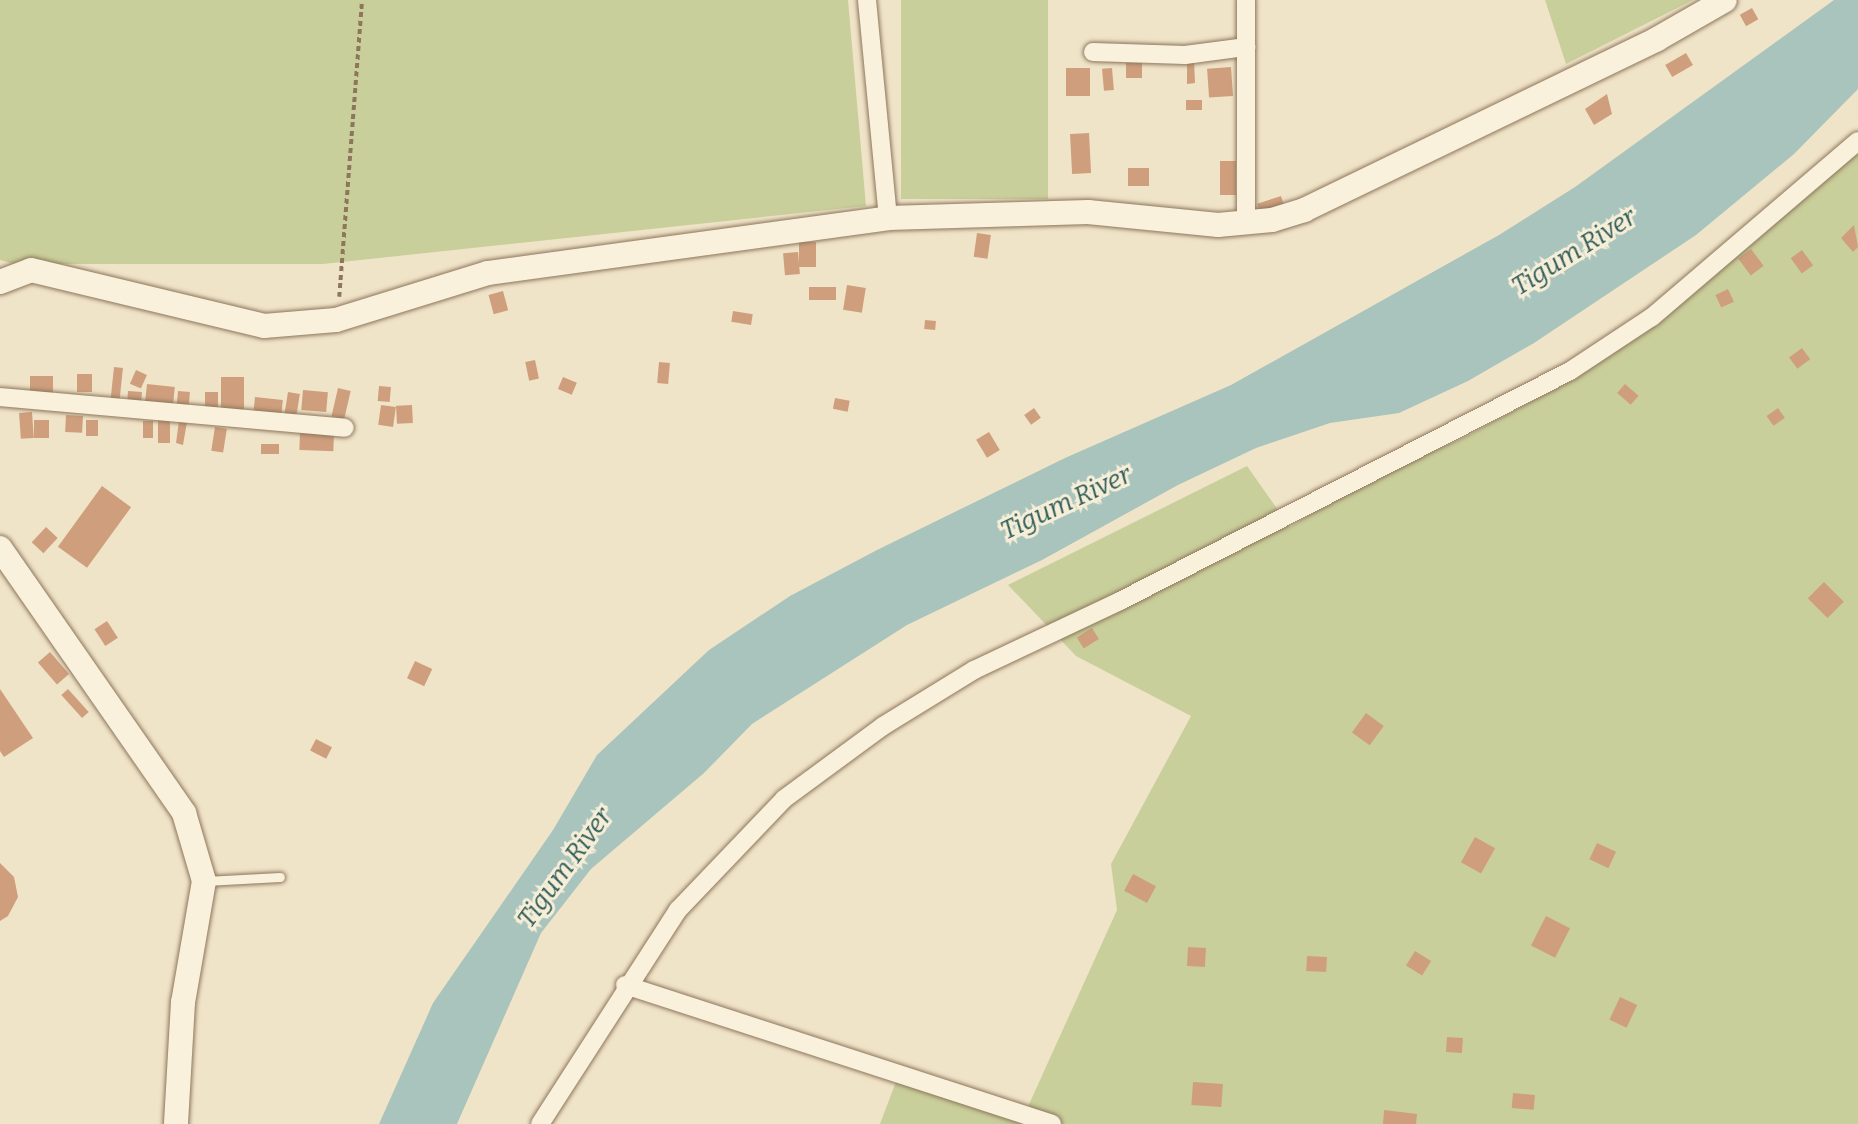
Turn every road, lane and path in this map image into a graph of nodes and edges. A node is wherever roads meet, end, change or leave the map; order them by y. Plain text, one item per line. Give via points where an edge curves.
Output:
1 (362, 0) edge
2 (867, 0) edge
3 (1246, 0) edge
4 (1725, 0) edge
5 (1246, 47) junction
6 (1093, 52) dead end
7 (1858, 141) edge
8 (888, 218) junction
9 (1246, 224) junction
10 (0, 282) edge
11 (336, 320) junction
12 (0, 397) edge
13 (345, 428) dead end
14 (0, 548) edge
15 (280, 877) dead end
16 (204, 881) junction
17 (625, 985) junction
18 (176, 1124) edge
19 (540, 1124) edge
20 (1052, 1124) edge

1 - 11 path via 344,265
2 - 8 street
3 - 5 street
4 - 9 street via 1657,39 1304,210
5 - 6 street via 1185,55
5 - 9 street
7 - 17 street via 1652,317 1570,371 1456,431 1344,482 1119,601 1047,632 883,726 784,799 678,910
8 - 9 street via 1088,212
8 - 11 street via 488,273
10 - 11 street via 31,270 264,326
12 - 13 street
14 - 16 street via 184,813
15 - 16 lane
16 - 18 street via 183,1002
17 - 19 street
17 - 20 street

